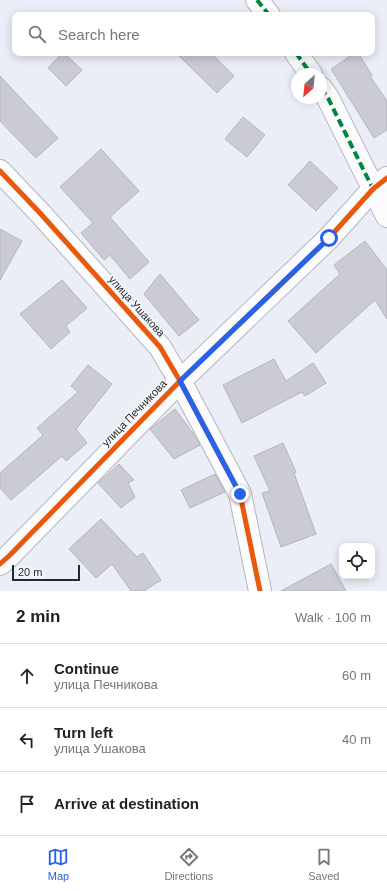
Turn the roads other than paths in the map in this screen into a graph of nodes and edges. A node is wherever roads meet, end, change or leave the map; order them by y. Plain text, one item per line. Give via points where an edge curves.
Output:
1 (257, 0) edge
2 (267, 12) edge
3 (298, 56) edge
4 (307, 68) edge
5 (327, 97) edge
6 (0, 171) edge
7 (380, 184) edge
8 (387, 216) edge
9 (180, 381) junction
10 (3, 557) edge
11 (260, 591) edge

1 - 2 street
3 - 4 street
5 - 7 street
6 - 9 street, улица Ушакова via 160,347
7 - 8 street
7 - 9 street, улица Печникова via 329,238
9 - 10 street, улица Печникова
9 - 11 street, улица Ушакова via 240,494

